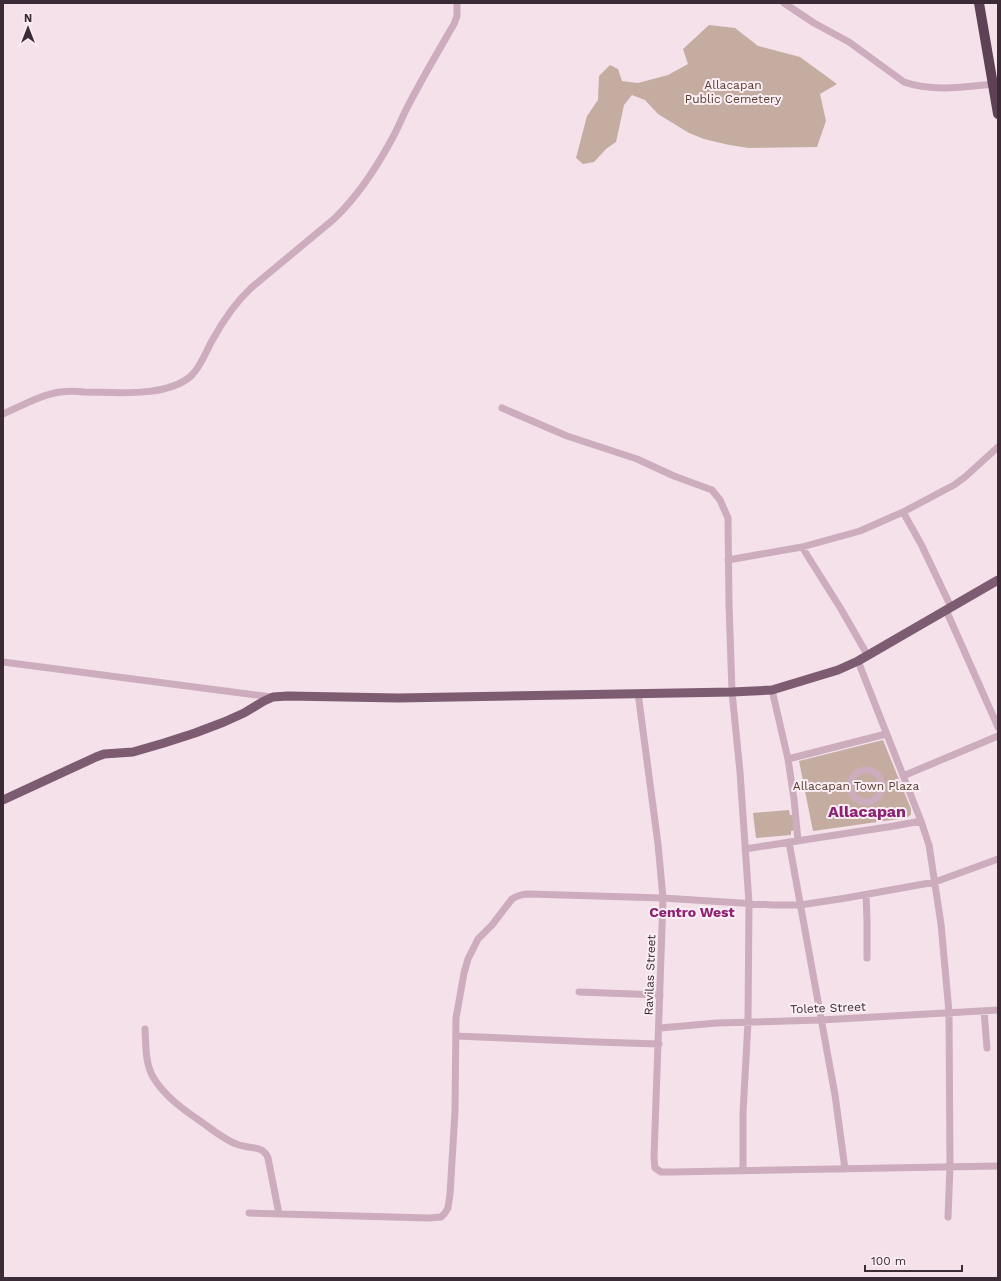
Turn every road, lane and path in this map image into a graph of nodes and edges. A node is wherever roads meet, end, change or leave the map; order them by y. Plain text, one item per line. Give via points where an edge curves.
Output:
1 (457, 3) edge
2 (784, 3) edge
3 (979, 3) edge
4 (993, 84) junction
5 (998, 114) edge
6 (502, 408) dead end
7 (3, 414) edge
8 (998, 447) edge
9 (903, 512) junction
10 (802, 547) junction
11 (728, 560) junction
12 (998, 580) edge
13 (948, 609) junction
14 (868, 656) junction
15 (858, 661) junction
16 (3, 662) edge
17 (772, 690) junction
18 (732, 692) junction
19 (638, 693) junction
20 (273, 698) junction
21 (998, 727) edge
22 (886, 734) junction
23 (998, 736) edge
24 (788, 759) junction
25 (903, 776) junction
26 (851, 783) joint
27 (3, 800) edge
28 (921, 821) junction
29 (798, 841) junction
30 (789, 842) junction
31 (746, 849) junction
32 (998, 859) edge
33 (935, 882) junction
34 (866, 895) junction
35 (663, 898) junction
36 (749, 903) junction
37 (800, 905) junction
38 (867, 958) dead end
39 (579, 992) dead end
40 (660, 995) junction
41 (998, 1010) edge
42 (984, 1011) junction
43 (949, 1012) junction
44 (821, 1020) junction
45 (748, 1022) junction
46 (660, 1028) junction
47 (145, 1029) dead end
48 (456, 1036) junction
49 (659, 1044) junction
50 (987, 1048) dead end
51 (998, 1166) edge
52 (950, 1167) junction
53 (845, 1169) junction
54 (742, 1171) junction
55 (249, 1213) dead end
56 (279, 1214) junction
57 (948, 1217) dead end

1 - 7 street via 454,24 408,105 390,144 358,193 334,219 240,299 191,377 164,389 132,393 50,394
2 - 4 street via 849,42 904,82 915,86 956,87
3 - 4 highway
4 - 5 highway
6 - 11 street via 567,436 637,459 712,490 728,518
8 - 9 street via 954,485
9 - 10 street via 860,531
9 - 13 street via 921,544
10 - 11 street
10 - 14 street
11 - 18 street
12 - 13 main road
13 - 14 main road
13 - 21 street
14 - 15 main road
15 - 17 main road via 838,670
15 - 22 street
16 - 20 street
17 - 18 main road
17 - 24 street
18 - 19 main road
18 - 31 street
19 - 20 main road
19 - 35 street, Ravilas Street
20 - 27 main road via 195,733 133,752 96,757
22 - 24 street
22 - 25 street
23 - 25 street
24 - 29 street
25 - 28 street
26 - 26 street via 859,772 870,771 879,777 882,788 876,798 864,802 853,795
28 - 29 street
28 - 33 street via 929,845
29 - 30 street
30 - 31 street
30 - 37 street
31 - 36 street
32 - 33 street
33 - 34 street
33 - 43 street
34 - 37 street
34 - 38 street
35 - 36 street
35 - 40 street, Ravilas Street
35 - 48 street via 529,894 516,896 478,939 468,960 456,1018
36 - 37 street
36 - 45 street
37 - 44 street
39 - 40 street
40 - 46 street, Ravilas Street
41 - 42 street, Tolete Street
42 - 43 street, Tolete Street
42 - 50 street
43 - 44 street, Tolete Street
43 - 52 street
44 - 45 street, Tolete Street
44 - 53 street
45 - 46 street, Tolete Street
45 - 54 street
46 - 49 street, Ravilas Street
47 - 56 street via 146,1056 153,1077 174,1102 230,1142 265,1151
48 - 49 street
48 - 56 street via 450,1194 445,1213 429,1218
49 - 54 street, Ravilas Street via 655,1168 658,1171 673,1172
51 - 52 street
52 - 53 street
52 - 57 street
53 - 54 street
55 - 56 street

